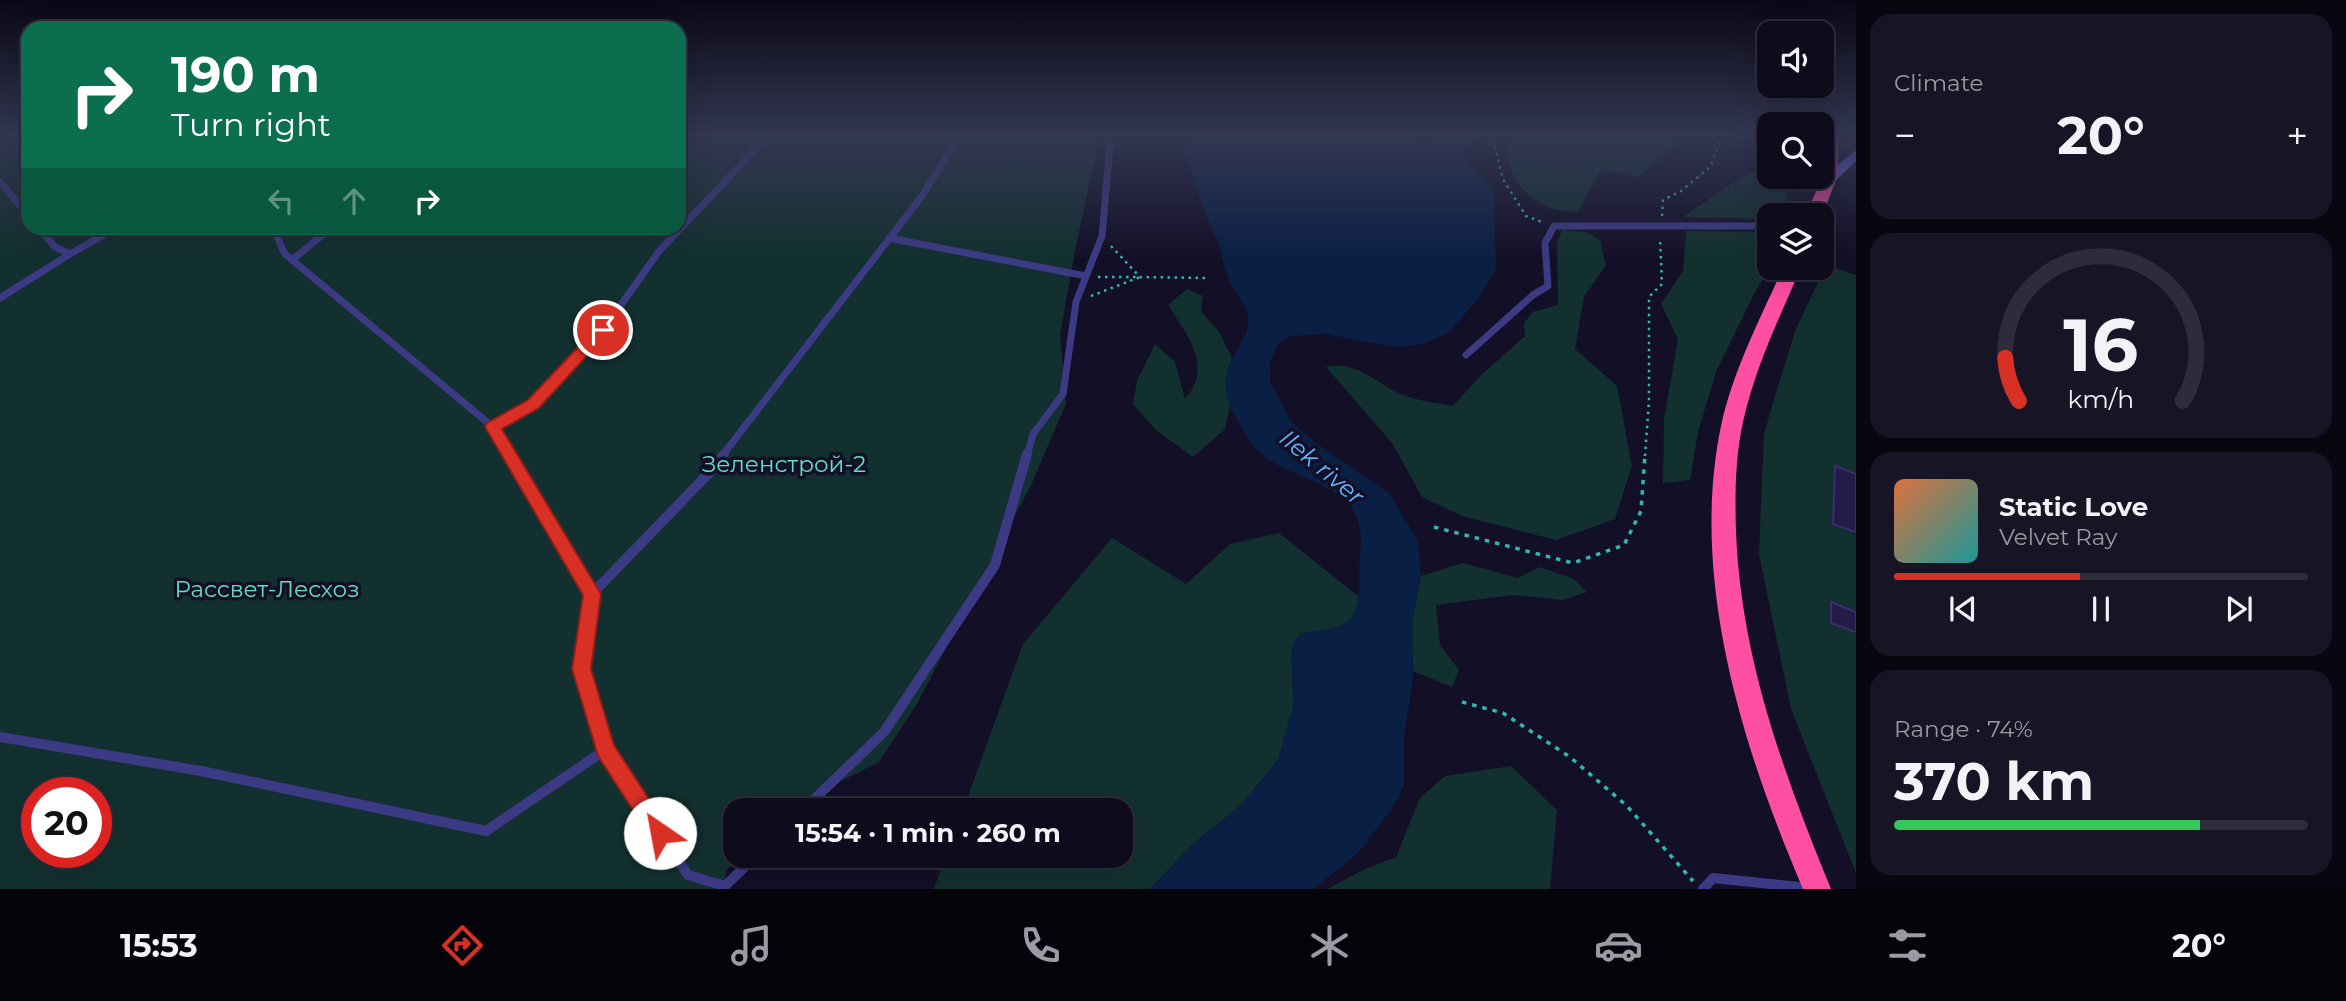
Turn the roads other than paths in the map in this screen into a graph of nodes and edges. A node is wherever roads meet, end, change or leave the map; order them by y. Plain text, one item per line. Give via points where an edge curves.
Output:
1 (731, 175) edge
2 (935, 175) edge
3 (1107, 175) edge
4 (0, 182) edge
5 (21, 207) edge
6 (686, 223) edge
7 (1757, 226) edge
8 (45, 235) edge
9 (104, 235) edge
10 (277, 235) edge
11 (322, 235) edge
12 (674, 235) edge
13 (890, 238) junction
14 (70, 254) junction
15 (292, 260) junction
16 (1086, 276) junction
17 (1787, 280) edge
18 (0, 298) edge
19 (1466, 355) dead end
20 (493, 427) junction
21 (592, 594) junction
22 (0, 737) edge
23 (605, 750) junction
24 (815, 798) edge
25 (744, 868) edge
26 (1701, 889) edge
27 (1816, 889) edge

1 - 6 lane
2 - 13 lane
3 - 16 lane via 1102,236
4 - 5 lane
7 - 19 lane via 1554,226 1545,243 1548,286
8 - 14 lane
9 - 14 lane
10 - 15 lane
11 - 15 lane
12 - 20 lane via 603,330 533,404
13 - 16 lane
13 - 21 lane via 711,471
14 - 18 lane
15 - 20 lane
16 - 24 lane via 1076,302 1063,394 1033,434 995,565 884,732
17 - 27 highway via 1744,384 1728,446 1724,519 1732,618 1757,733
20 - 21 lane
21 - 23 lane via 582,669
22 - 23 lane via 201,771 486,831
23 - 25 lane via 688,875 725,886
26 - 27 lane via 1713,878

